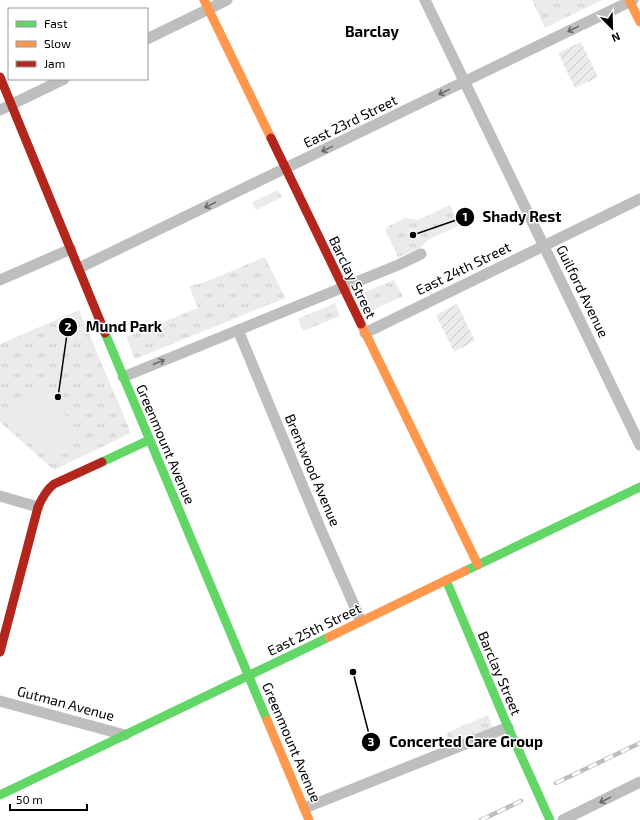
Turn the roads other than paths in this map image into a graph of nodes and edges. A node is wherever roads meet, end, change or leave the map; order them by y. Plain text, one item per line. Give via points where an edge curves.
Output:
1 (227, 0) edge
2 (425, 0) edge
3 (631, 1) edge
4 (206, 4) edge
5 (640, 22) edge
6 (148, 38) edge
7 (0, 77) edge
8 (62, 80) edge
9 (464, 82) junction
10 (11, 105) junction
11 (0, 110) edge
12 (286, 168) junction
13 (640, 199) edge
14 (544, 245) junction
15 (71, 249) junction
16 (421, 254) dead end
17 (79, 268) junction
18 (0, 280) edge
19 (343, 287) junction
20 (238, 330) junction
21 (365, 333) junction
22 (123, 377) junction
23 (149, 440) junction
24 (640, 445) edge
25 (640, 487) edge
26 (0, 496) edge
27 (38, 507) junction
28 (478, 565) junction
29 (446, 580) junction
30 (4, 619) edge
31 (361, 621) junction
32 (0, 652) edge
33 (248, 676) junction
34 (0, 701) edge
35 (508, 727) junction
36 (125, 735) junction
37 (640, 782) edge
38 (0, 795) edge
39 (307, 817) edge
40 (550, 820) edge
41 (563, 820) edge

1 - 4 street
2 - 9 street, Guilford Avenue
3 - 5 main road
3 -> 9 street, East 23rd Street
4 - 6 street
4 - 12 main road, Barclay Street
7 - 10 main road, Greenmount Avenue
8 - 10 street
9 -> 12 street, East 23rd Street
9 - 14 street, Guilford Avenue
10 - 11 street
10 - 15 main road, Greenmount Avenue
12 -> 17 street, East 23rd Street
12 - 19 main road, Barclay Street
13 - 14 street, East 24th Street
14 - 21 street, East 24th Street
14 - 24 street, Guilford Avenue
15 - 17 main road, Greenmount Avenue
15 - 18 street
16 - 19 street
17 - 22 main road, Greenmount Avenue
19 - 20 street
19 - 21 main road, Barclay Street
22 -> 20 street
20 - 31 street, Brentwood Avenue
21 - 28 main road, Barclay Street
22 - 23 main road, Greenmount Avenue
23 - 27 main road via 53,485 45,492
23 - 33 main road, Greenmount Avenue
25 - 28 main road, East 25th Street
26 - 27 street
27 - 30 main road
28 - 29 main road, East 25th Street
29 - 31 main road, East 25th Street
29 - 35 main road, Barclay Street
30 - 32 main road
31 - 33 main road, East 25th Street
33 - 36 main road, East 25th Street
33 - 39 main road, Greenmount Avenue
34 - 36 street, Gutman Avenue
35 - 39 street
35 - 40 main road, Barclay Street
36 - 38 main road, East 25th Street
37 -> 41 street

